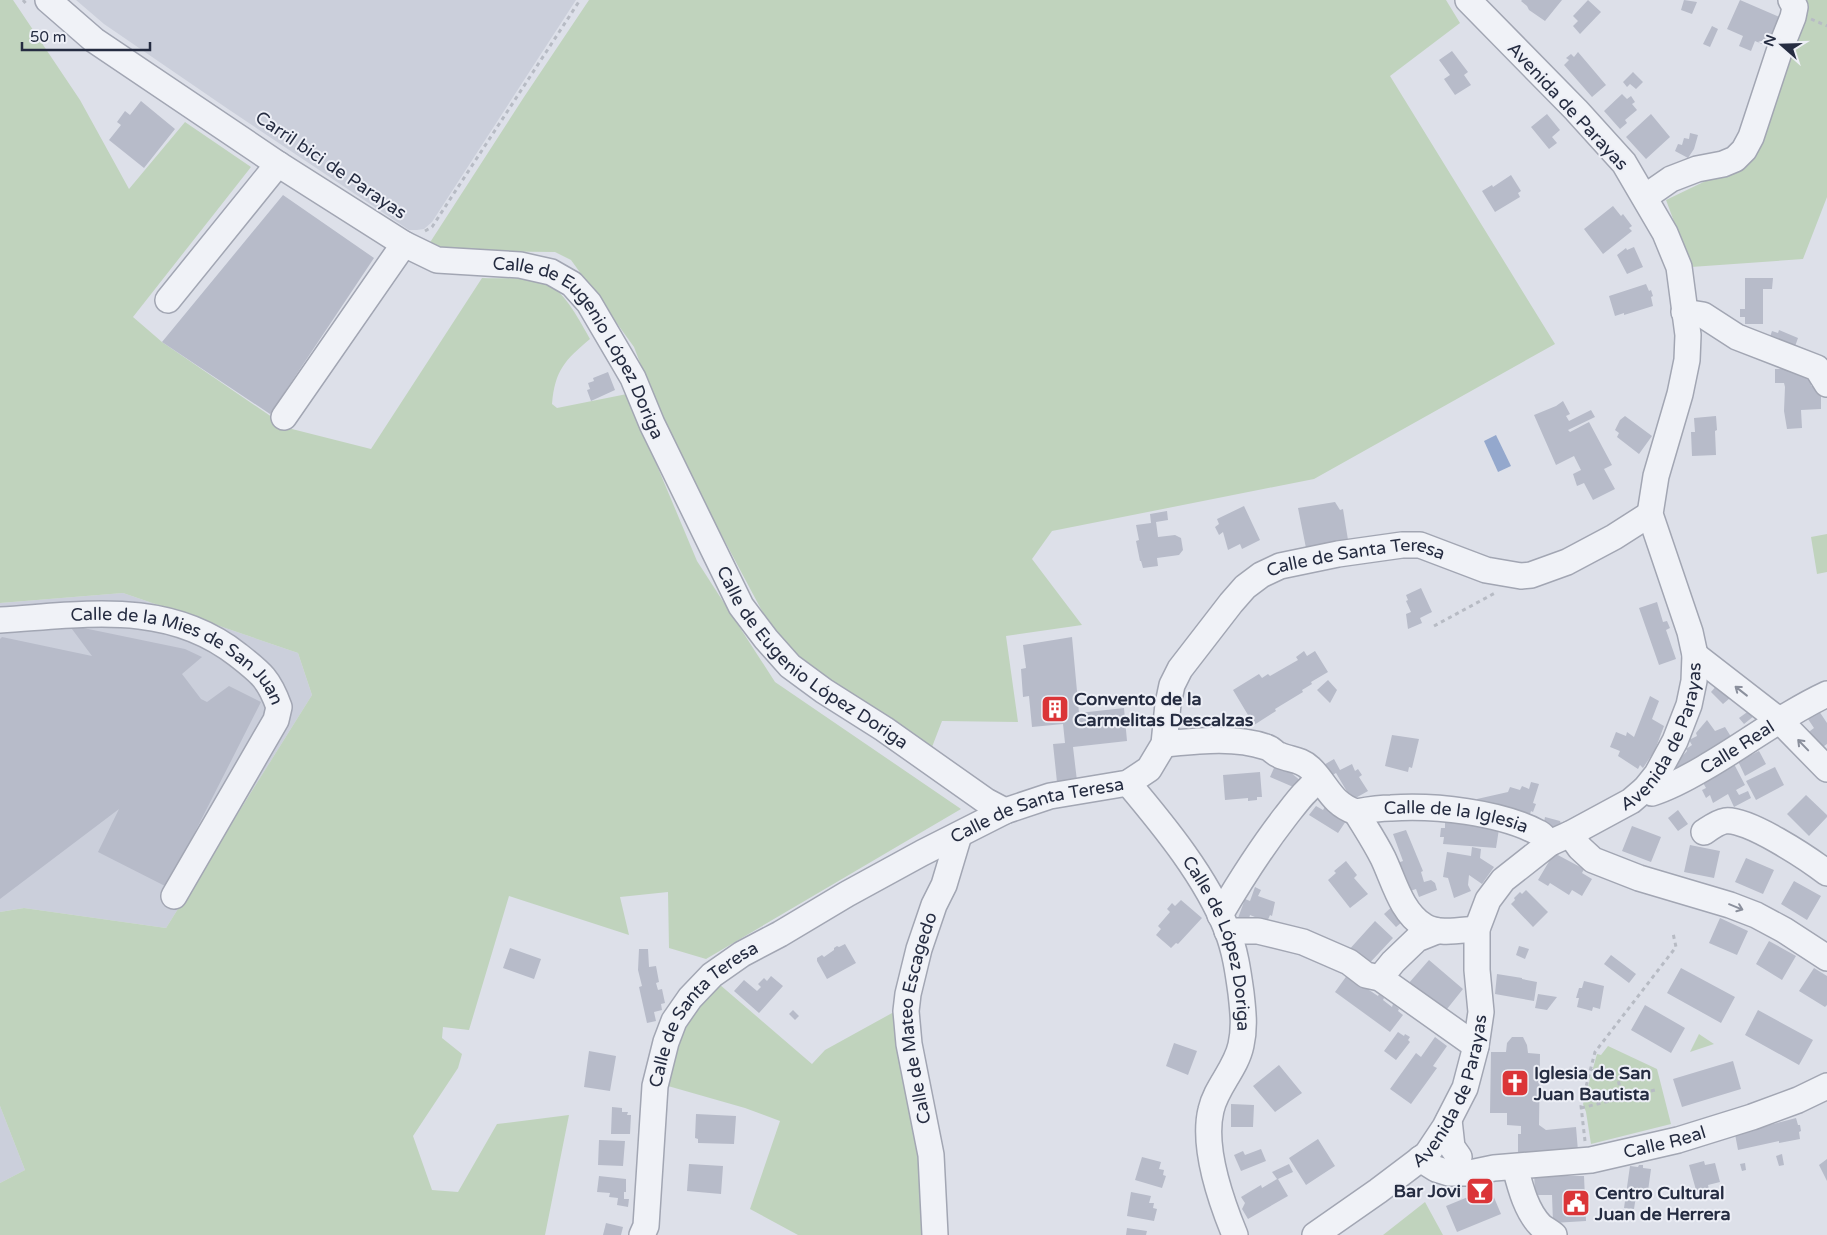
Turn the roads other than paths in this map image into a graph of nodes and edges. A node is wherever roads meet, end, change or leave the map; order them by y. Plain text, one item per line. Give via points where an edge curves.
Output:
1 (48, 0) edge
2 (1468, 0) edge
3 (1791, 0) edge
4 (278, 164) junction
5 (1645, 197) junction
6 (413, 238) junction
7 (168, 300) dead end
8 (1684, 312) junction
9 (1827, 384) edge
10 (284, 417) dead end
11 (1650, 514) junction
12 (0, 620) edge
13 (1695, 655) junction
14 (1827, 694) edge
15 (1780, 721) junction
16 (1164, 744) junction
17 (1827, 769) edge
18 (1320, 780) junction
19 (1128, 783) junction
20 (1645, 789) junction
21 (1005, 811) junction
22 (1356, 812) junction
23 (1704, 832) dead end
24 (959, 835) junction
25 (1560, 839) junction
26 (1827, 873) edge
27 (174, 896) dead end
28 (1224, 923) junction
29 (1477, 929) junction
30 (1437, 931) junction
31 (1827, 958) edge
32 (1380, 978) junction
33 (1476, 1046) junction
34 (1827, 1086) edge
35 (1449, 1120) junction
36 (1424, 1156) junction
37 (1459, 1157) junction
38 (1505, 1167) junction
39 (642, 1235) edge
40 (935, 1235) edge
41 (1234, 1235) edge
42 (1315, 1235) edge
43 (1554, 1235) edge

1 - 4 street, Calle de Eugenio López Doriga via 94,40
2 - 5 street, Avenida de Parayas via 1606,142 1624,163
3 - 5 street via 1795,7 1793,17 1744,150 1723,164 1697,168 1671,179
4 - 6 street, Calle de Eugenio López Doriga
4 - 7 street
5 - 8 street, Avenida de Parayas via 1665,233 1678,268
6 - 10 street
6 - 21 street, Calle de Eugenio López Doriga via 437,260 520,265 551,272 572,284 589,303 633,378 652,424 741,606 766,639 790,666 824,691
8 - 9 street via 1703,315 1738,337 1817,368
8 - 11 street, Avenida de Parayas via 1687,360 1656,476
11 - 13 street, Avenida de Parayas
11 - 16 street, Calle de Santa Teresa via 1567,562 1531,575 1486,570 1420,545 1402,544 1280,566 1245,588 1180,669 1172,685
12 - 27 street, Calle de la Mies de San Juan via 112,613 162,618 215,639 264,675 279,707 276,720
15 -> 13 street
13 - 20 street, Avenida de Parayas via 1689,705 1675,740
14 - 15 street, Calle Real
17 -> 15 street
15 - 20 street, Calle Real via 1669,788 1652,793
16 - 18 street, Calle de la Iglesia via 1216,741 1267,747 1279,755 1299,760
16 - 19 street, Calle de Santa Teresa via 1149,769
18 - 22 street, Calle de la Iglesia via 1338,803
18 - 28 street via 1308,788 1242,878
19 - 21 street, Calle de Santa Teresa via 1050,796
19 - 28 street, Calle de López Doriga via 1154,813 1208,890
20 - 25 street, Avenida de Parayas via 1631,801
21 - 24 street, Calle de Santa Teresa
22 - 25 street, Calle de la Iglesia via 1413,808 1482,814
22 - 30 street, Calle de la Iglesia via 1407,910 1425,927
23 - 26 street via 1725,821 1745,825 1773,838
24 - 39 street, Calle de Santa Teresa via 742,954 712,975 690,998 674,1021 655,1086 646,1226
24 - 40 street, Calle de Mateo Escagedo via 919,949 906,1011 909,1044 931,1155
25 - 29 street, Avenida de Parayas via 1503,880 1488,900
25 -> 31 street, Calle de la Iglesia via 1580,848 1593,860 1639,878 1756,915
28 - 32 street via 1303,942 1349,962 1366,975
28 - 41 street, Calle de López Doriga via 1238,966 1244,1024 1238,1056 1211,1110 1209,1134 1210,1157
29 - 30 street
29 - 33 street, Avenida de Parayas via 1481,1012
30 - 32 street via 1417,939
32 - 33 street
33 - 35 street, Avenida de Parayas via 1465,1088
34 - 38 street, Calle Real via 1752,1117 1678,1140 1591,1160
35 - 36 street, Avenida de Parayas
35 - 37 street via 1452,1147
36 - 37 street, Calle Real via 1442,1152
36 - 38 street, Calle Real via 1436,1169 1449,1173
36 - 42 street, Avenida de Parayas
37 - 38 street, Calle Real
38 - 43 street via 1532,1214

